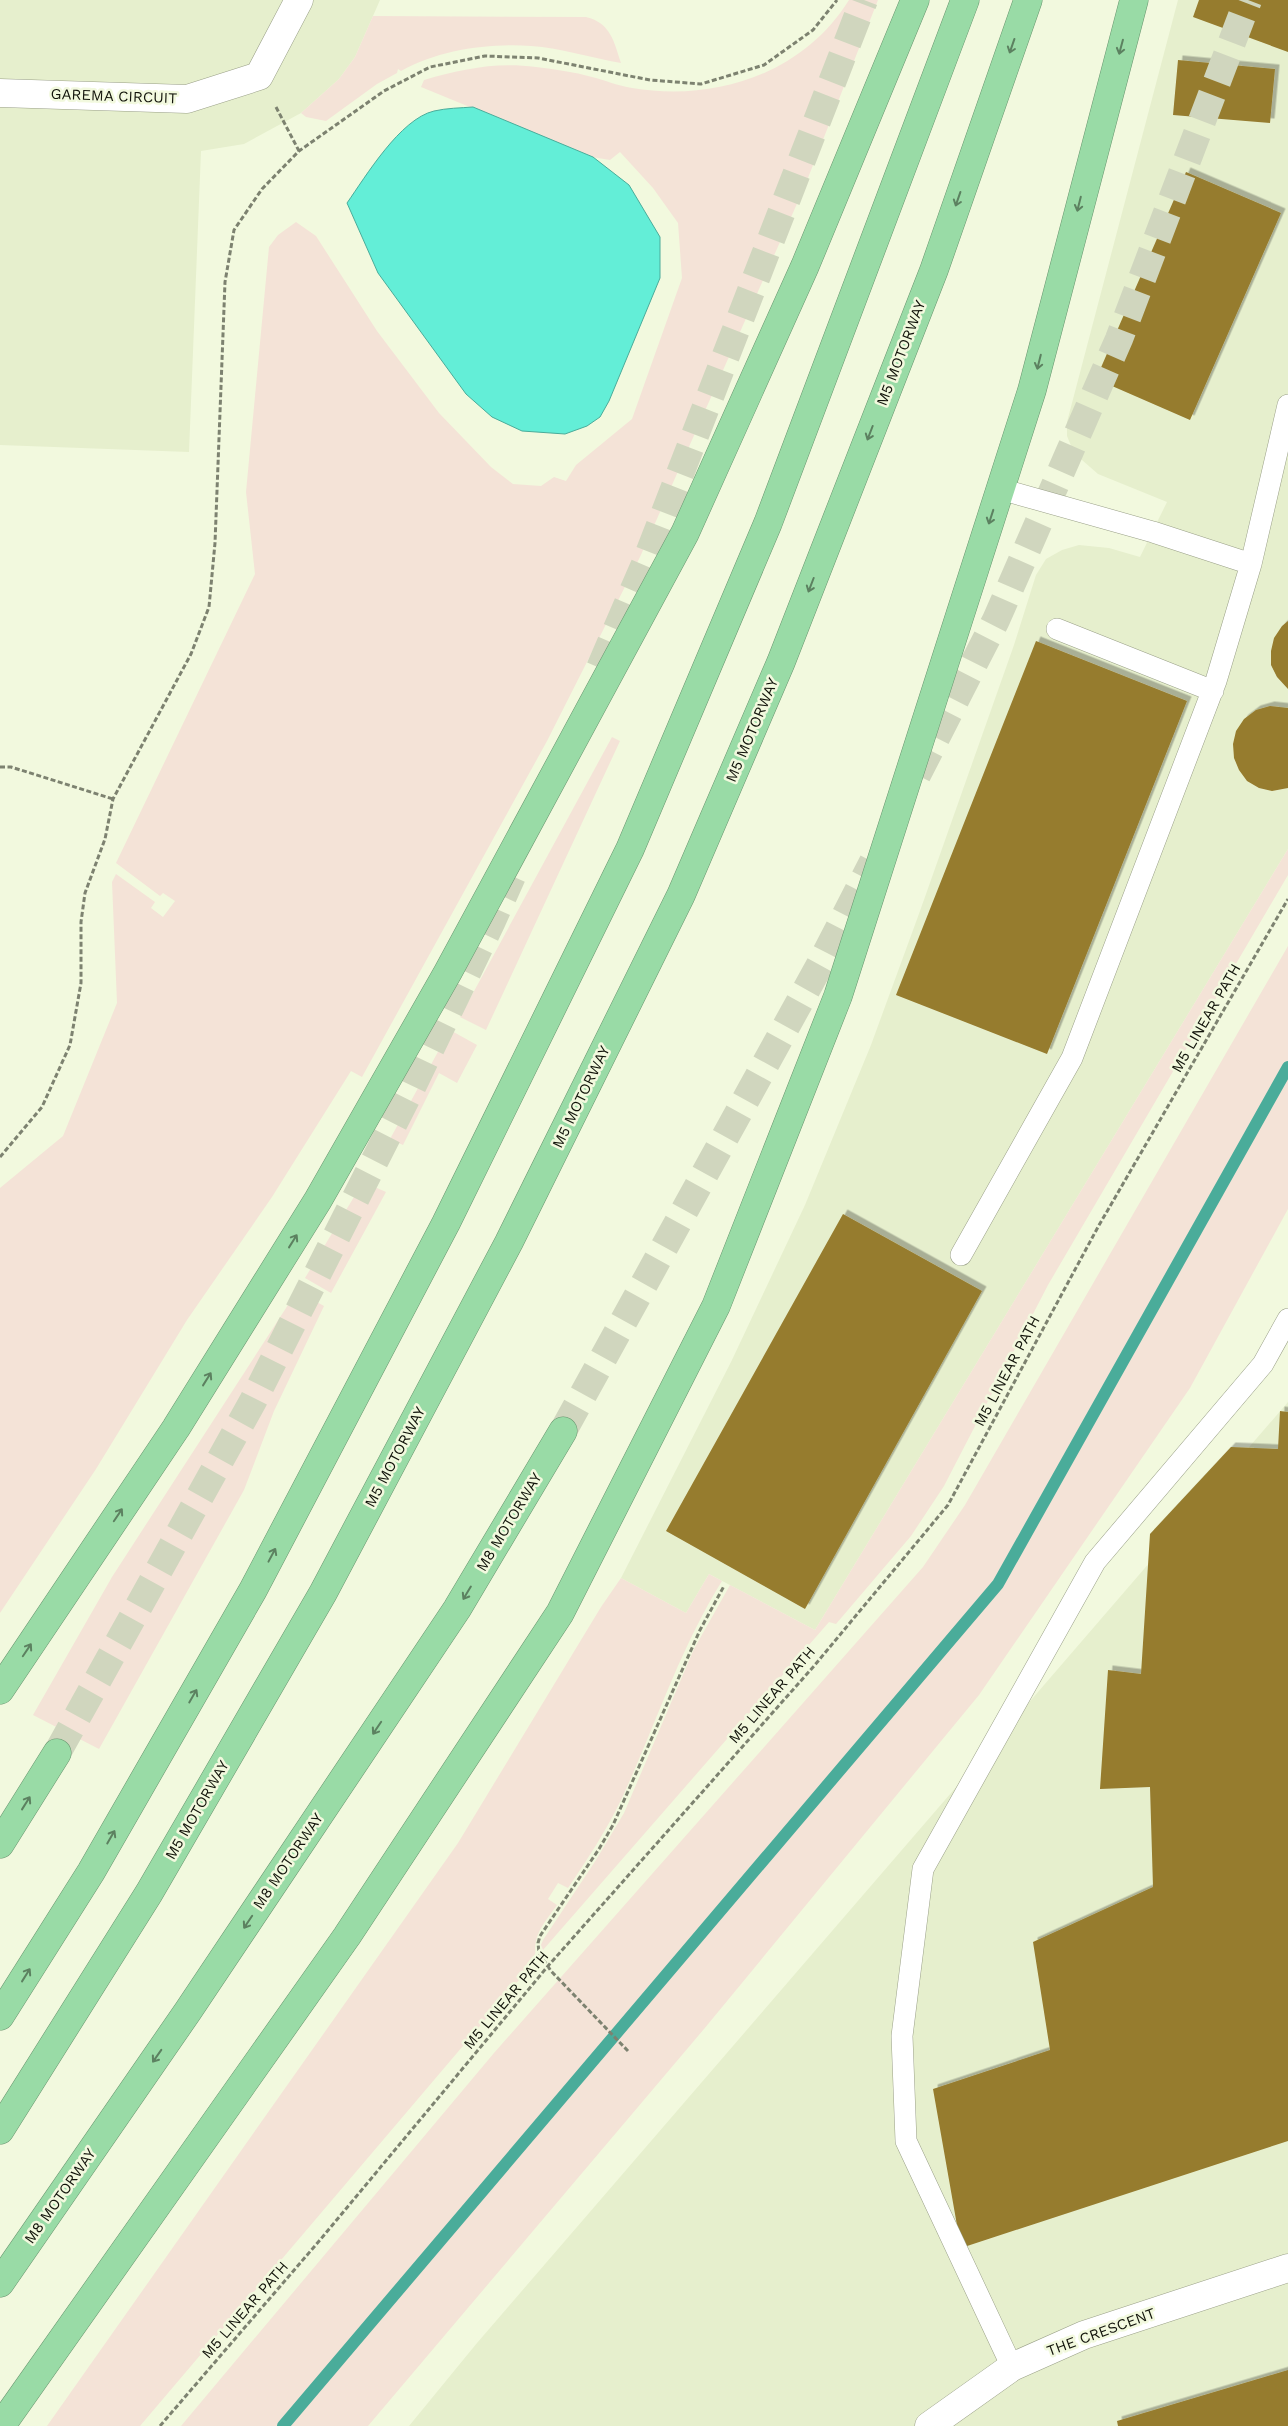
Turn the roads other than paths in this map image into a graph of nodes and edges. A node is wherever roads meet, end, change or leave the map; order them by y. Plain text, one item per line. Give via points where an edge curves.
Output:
1 (299, 0) edge
2 (915, 0) edge
3 (965, 0) edge
4 (1028, 0) edge
5 (1134, 0) edge
6 (0, 93) edge
7 (1288, 405) edge
8 (1000, 489) junction
9 (1251, 564) junction
10 (1057, 630) dead end
11 (1212, 692) junction
12 (961, 1255) dead end
13 (1288, 1319) edge
14 (563, 1431) tunnel mouth
15 (0, 1690) edge
16 (57, 1753) tunnel mouth
17 (0, 1844) edge
18 (0, 2016) edge
19 (0, 2130) edge
20 (1288, 2268) edge
21 (0, 2283) edge
22 (1012, 2366) junction
23 (956, 2418) edge
24 (1, 2426) edge
25 (929, 2426) edge

1 - 6 street, GAREMA CIRCUIT via 259,76 187,99
15 -> 2 highway via 176,1428 318,1200 453,963 685,533 805,266
18 -> 3 highway via 91,1872 253,1590 429,1257 630,849 768,523
4 -> 19 highway, M5 MOTORWAY via 930,279 781,662 681,895 509,1242 323,1593 149,1893
5 -> 8 highway via 1032,390
7 - 9 lane
8 - 9 lane via 1153,532
8 -> 24 highway via 838,996 716,1306 560,1613 347,1936
9 - 11 lane
10 - 11 lane
11 - 12 lane via 1072,1058
13 - 22 lane via 1263,1364 1095,1562 923,1869 902,2036 906,2141
14 -> 21 highway, M8 MOTORWAY via 457,1609 188,2012
17 -> 16 highway
20 - 22 street, THE CRESCENT via 1084,2335
22 - 23 street, THE CRESCENT
23 - 25 street, THE CRESCENT

